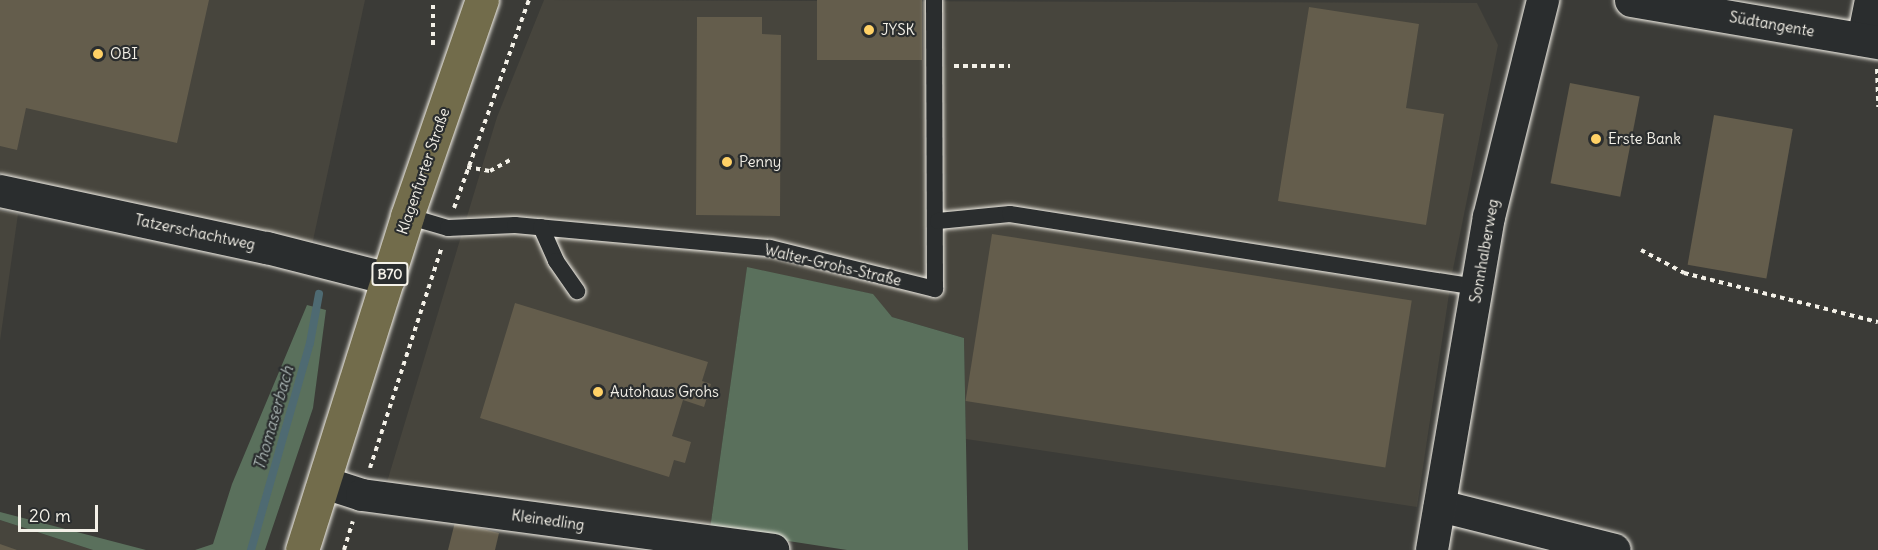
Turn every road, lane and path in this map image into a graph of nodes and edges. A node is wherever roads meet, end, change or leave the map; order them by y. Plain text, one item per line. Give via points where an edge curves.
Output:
1 (482, 0) edge
2 (529, 0) edge
3 (934, 0) edge
4 (1543, 0) edge
5 (1631, 0) edge
6 (1871, 0) edge
7 (1873, 47) edge
8 (935, 66) junction
9 (1010, 66) dead end
10 (1878, 107) edge
11 (512, 159) dead end
12 (467, 167) junction
13 (0, 191) edge
14 (407, 216) junction
15 (938, 221) junction
16 (541, 227) junction
17 (448, 228) junction
18 (1641, 250) dead end
19 (388, 279) junction
20 (1477, 287) junction
21 (577, 291) dead end
22 (1878, 322) edge
23 (325, 483) junction
24 (362, 495) junction
25 (1440, 506) junction
26 (302, 550) edge
27 (344, 550) edge
28 (773, 550) edge
29 (1432, 550) edge
30 (1615, 550) edge

1 - 14 main road, Klagenfurter Straße / B70
2 - 12 path
3 - 8 lane, Walter-Grohs-Straße
4 - 20 street, Sonnhalberweg via 1489,217
5 - 7 main road, Südtangente
6 - 7 street
7 - 10 path
8 - 9 path
8 - 15 lane, Walter-Grohs-Straße
11 - 12 path via 490,171
12 - 17 path
13 - 19 street, Tatzerschachtweg via 267,248
14 - 17 lane, Walter-Grohs-Straße
14 - 19 main road, Klagenfurter Straße / B70
15 - 16 lane, Walter-Grohs-Straße via 936,289 770,248
15 - 20 lane via 1010,214
16 - 17 lane, Walter-Grohs-Straße
16 - 21 lane via 556,261
17 - 24 path
18 - 22 path via 1684,273
19 - 23 main road, Klagenfurter Straße / B70
20 - 25 street, Sonnhalberweg
23 - 24 street, Kleinedling
23 - 26 main road, Klagenfurter Straße / B70
24 - 27 path
24 - 28 street, Kleinedling
25 - 29 street, Sonnhalberweg
25 - 30 street

